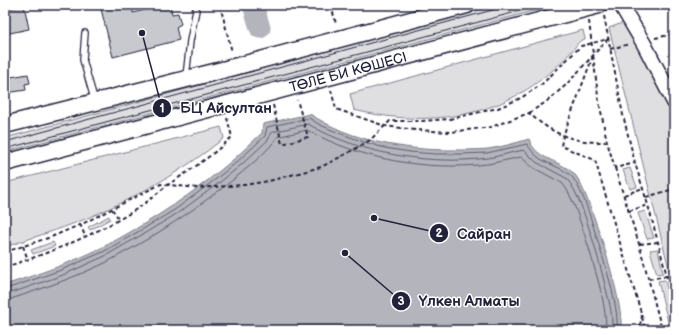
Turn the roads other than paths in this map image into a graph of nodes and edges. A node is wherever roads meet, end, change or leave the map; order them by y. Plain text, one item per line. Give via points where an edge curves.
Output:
1 (196, 5) edge
2 (467, 5) edge
3 (621, 5) edge
4 (601, 10) edge
5 (85, 33) dead end
6 (186, 79) junction
7 (95, 102) junction
8 (674, 102) edge
9 (5, 125) edge
10 (5, 163) edge

1 - 6 lane
2 - 6 main road
3 - 8 street
4 - 10 main road, ТӨЛЕ БИ КӨШЕСІ via 324,84
5 - 7 lane via 83,60
6 - 7 main road
7 - 9 main road

